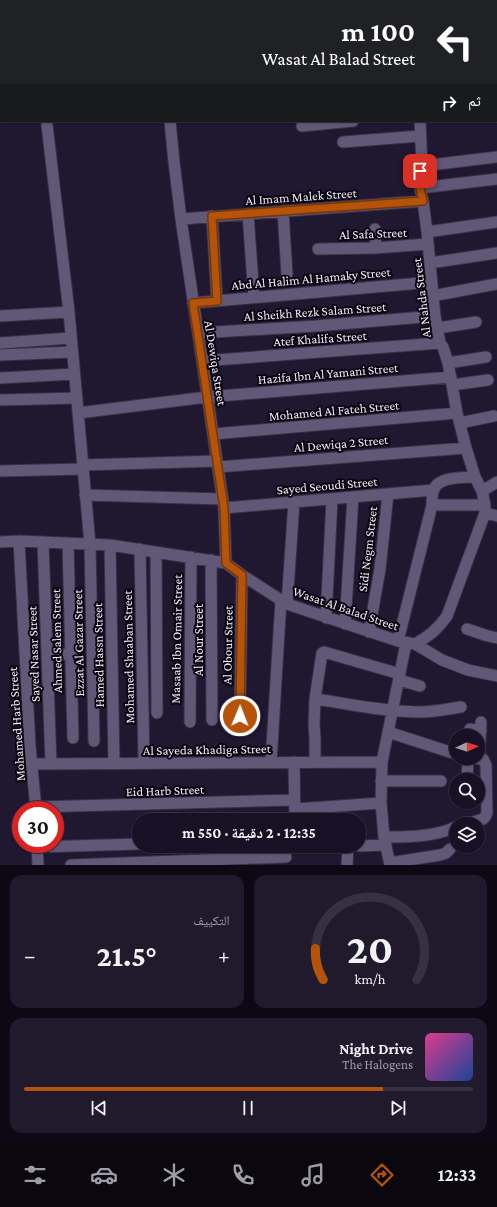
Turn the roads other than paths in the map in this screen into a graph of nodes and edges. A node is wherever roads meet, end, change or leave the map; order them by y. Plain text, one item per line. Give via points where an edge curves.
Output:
1 (170, 122) edge
2 (343, 122) edge
3 (420, 122) edge
4 (47, 125) dead end
5 (302, 126) dead end
6 (420, 136) junction
7 (342, 142) dead end
8 (497, 157) edge
9 (422, 166) junction
10 (497, 179) edge
11 (420, 188) junction
12 (423, 201) junction
13 (284, 211) junction
14 (248, 214) junction
15 (212, 216) junction
16 (181, 219) junction
17 (497, 222) edge
18 (375, 229) dead end
19 (427, 232) junction
20 (428, 244) junction
21 (376, 248) junction
22 (318, 249) dead end
23 (497, 253) edge
24 (430, 263) junction
25 (287, 274) dead end
26 (432, 282) junction
27 (497, 284) edge
28 (432, 296) junction
29 (254, 297) junction
30 (217, 301) junction
31 (193, 303) junction
32 (69, 312) junction
33 (0, 316) edge
34 (435, 316) junction
35 (476, 322) dead end
36 (438, 328) junction
37 (198, 333) junction
38 (71, 338) junction
39 (0, 342) edge
40 (440, 343) junction
41 (72, 352) junction
42 (0, 355) edge
43 (486, 357) dead end
44 (202, 361) junction
45 (448, 363) junction
46 (74, 374) junction
47 (0, 378) edge
48 (488, 380) dead end
49 (452, 381) junction
50 (207, 397) junction
51 (77, 398) junction
52 (0, 400) edge
53 (78, 413) junction
54 (494, 416) dead end
55 (459, 418) junction
56 (213, 434) junction
57 (466, 448) junction
58 (218, 464) junction
59 (83, 467) junction
60 (0, 472) edge
61 (475, 477) junction
62 (497, 482) edge
63 (433, 490) junction
64 (482, 491) junction
65 (388, 494) junction
66 (85, 496) junction
67 (353, 497) junction
68 (332, 499) junction
69 (294, 502) junction
70 (223, 504) junction
71 (432, 505) junction
72 (485, 509) junction
73 (497, 516) edge
74 (19, 541) junction
75 (0, 542) edge
76 (43, 542) junction
77 (68, 543) junction
78 (90, 544) junction
79 (110, 545) junction
80 (140, 550) junction
81 (156, 552) junction
82 (191, 557) junction
83 (211, 560) junction
84 (226, 563) junction
85 (242, 575) junction
86 (284, 602) junction
87 (326, 618) junction
88 (345, 624) junction
89 (467, 629) dead end
90 (369, 632) junction
91 (497, 638) edge
92 (406, 643) junction
93 (71, 654) junction
94 (47, 655) junction
95 (497, 676) edge
96 (399, 677) junction
97 (420, 686) dead end
98 (315, 699) junction
99 (461, 707) dead end
100 (392, 710) junction
101 (158, 712) dead end
102 (240, 716) dead end
103 (212, 720) dead end
104 (190, 722) dead end
105 (388, 732) junction
106 (72, 738) dead end
107 (94, 741) dead end
108 (449, 752) edge
109 (271, 762) junction
110 (294, 762) junction
111 (315, 762) junction
112 (382, 762) junction
113 (485, 763) edge
114 (32, 764) junction
115 (51, 764) junction
116 (114, 764) junction
117 (144, 764) junction
118 (381, 781) junction
119 (441, 781) dead end
120 (35, 801) edge
121 (381, 804) junction
122 (64, 809) edge
123 (295, 810) edge
124 (485, 817) edge
125 (449, 830) edge
126 (385, 841) junction
127 (132, 844) edge
128 (366, 845) edge
129 (64, 846) edge
130 (81, 846) junction
131 (449, 850) edge
132 (37, 853) edge
133 (348, 853) edge
134 (286, 856) dead end
135 (390, 864) edge
136 (38, 865) edge
137 (78, 865) edge
138 (348, 865) edge

1 - 16 street, Al Dewiqa Street
2 - 5 street
3 - 6 street, Al Nahda Street
4 - 32 street, Ezzat Al Gazar Street
6 - 7 street
6 - 9 street, Al Nahda Street
8 - 9 street
9 - 11 street, Al Nahda Street via 418,179
10 - 11 street
11 - 12 street, Al Nahda Street
12 - 13 street, Al Imam Malek Street
12 - 19 street, Al Nahda Street
13 - 14 street, Al Imam Malek Street
13 - 25 street
14 - 15 street, Al Imam Malek Street
14 - 29 street
15 - 16 street, Al Imam Malek Street
15 - 30 street
16 - 31 street, Al Dewiqa Street
17 - 19 street
18 - 21 street
19 - 20 street, Al Nahda Street
20 - 21 street, Al Safa Street
20 - 24 street, Al Nahda Street
21 - 22 street, Al Safa Street
23 - 24 street
24 - 26 street, Al Nahda Street
26 - 28 street, Al Nahda Street
26 - 29 street, Abd Al Halim Al Hamaky Street
27 - 28 street
28 - 34 street, Al Nahda Street
29 - 30 street, Abd Al Halim Al Hamaky Street
30 - 31 street, Abd Al Halim Al Hamaky Street
31 - 37 street, Al Dewiqa Street
32 - 33 street
32 - 38 street, Ezzat Al Gazar Street
34 - 36 street, Al Nahda Street
34 - 37 street, Al Sheikh Rezk Salam Street
35 - 36 street
36 - 40 street, Al Nahda Street
37 - 44 street, Al Dewiqa Street
38 - 39 street
38 - 41 street, Ezzat Al Gazar Street
40 - 44 street, Atef Khalifa Street
40 - 45 street, Al Nahda Street
41 - 42 street
41 - 46 street, Ezzat Al Gazar Street
43 - 45 street
44 - 50 street, Al Dewiqa Street
45 - 49 street, Al Nahda Street
46 - 47 street
46 - 51 street, Ezzat Al Gazar Street
48 - 49 street, Hazifa Ibn Al Yamani Street
49 - 50 street, Hazifa Ibn Al Yamani Street
49 - 55 street, Al Nahda Street
50 - 53 street, Hazifa Ibn Al Yamani Street
50 - 56 street, Al Dewiqa Street
51 - 52 street
51 - 53 street, Ezzat Al Gazar Street
53 - 59 street, Ezzat Al Gazar Street
54 - 55 street, Mohamed Al Fateh Street
55 - 56 street, Mohamed Al Fateh Street
55 - 57 street, Al Nahda Street
56 - 58 street, Al Dewiqa Street
57 - 58 street, Al Dewiqa 2 Street
57 - 61 street, Al Nahda Street
58 - 59 street, Al Dewiqa 2 Street
58 - 70 street, Al Dewiqa Street
59 - 60 street, Al Dewiqa 2 Street
59 - 66 street, Ezzat Al Gazar Street
61 - 63 street via 442,480
61 - 64 street, Al Nahda Street
62 - 64 street
63 - 65 street, Sayed Seoudi Street
63 - 71 street
64 - 72 street, Al Nahda Street
65 - 67 street, Sayed Seoudi Street
65 - 90 street, Sidi Negm Street via 380,569
66 - 70 street, Sayed Seoudi Street
66 - 78 street, Ezzat Al Gazar Street
67 - 68 street, Sayed Seoudi Street
67 - 88 street
68 - 69 street, Sayed Seoudi Street
68 - 87 street
69 - 70 street, Sayed Seoudi Street
69 - 86 street
70 - 84 street, Al Dewiqa Street
71 - 72 street
71 - 92 street
72 - 73 street
72 - 92 street via 447,616 427,638
74 - 75 street, Wasat Al Balad Street
74 - 76 street, Wasat Al Balad Street
74 - 114 street, Mohamed Harb Street
76 - 77 street, Wasat Al Balad Street
76 - 94 street, Sayed Nasar Street
77 - 78 street, Wasat Al Balad Street
77 - 93 street, Ahmed Salem Street
78 - 79 street, Wasat Al Balad Street
78 - 107 street, Ezzat Al Gazar Street
79 - 80 street, Wasat Al Balad Street
79 - 116 street, Hamed Hassn Street
80 - 81 street, Wasat Al Balad Street
80 - 117 street, Mohamed Shaaban Street
81 - 82 street, Wasat Al Balad Street
81 - 101 street
82 - 83 street, Wasat Al Balad Street
82 - 104 street, Masaab Ibn Omair Street
83 - 84 street, Wasat Al Balad Street
83 - 103 street, Al Nour Street
84 - 85 street, Wasat Al Balad Street
85 - 86 street, Wasat Al Balad Street
85 - 102 street, Al Obour Street
86 - 87 street, Wasat Al Balad Street
86 - 109 street
87 - 88 street, Wasat Al Balad Street
88 - 90 street, Wasat Al Balad Street
89 - 91 street
90 - 92 street, Wasat Al Balad Street
92 - 95 street, Wasat Al Balad Street via 468,670
92 - 96 street
93 - 94 street
93 - 106 street, Ahmed Salem Street
94 - 115 street, Sayed Nasar Street
96 - 97 street
96 - 98 street via 323,652
96 - 100 street
98 - 100 street
98 - 111 street
99 - 100 street via 420,712
100 - 105 street
105 - 108 street
105 - 112 street
109 - 110 street, Al Sayeda Khadiga Street
109 - 117 street, Al Sayeda Khadiga Street
110 - 111 street, Al Sayeda Khadiga Street
110 - 123 street
111 - 112 street, Al Sayeda Khadiga Street
112 - 118 street
113 - 124 street
114 - 115 street, Al Sayeda Khadiga Street
114 - 120 street, Mohamed Harb Street
115 - 116 street, Al Sayeda Khadiga Street
116 - 117 street, Al Sayeda Khadiga Street
118 - 119 street
118 - 121 street
121 - 123 street, Eid Harb Street
121 - 126 street
122 - 123 street, Eid Harb Street
125 - 126 street
126 - 128 street
126 - 135 street
127 - 130 street
129 - 130 street
130 - 137 street
131 - 135 street via 440,855
132 - 136 street
133 - 138 street
134 - 137 street

